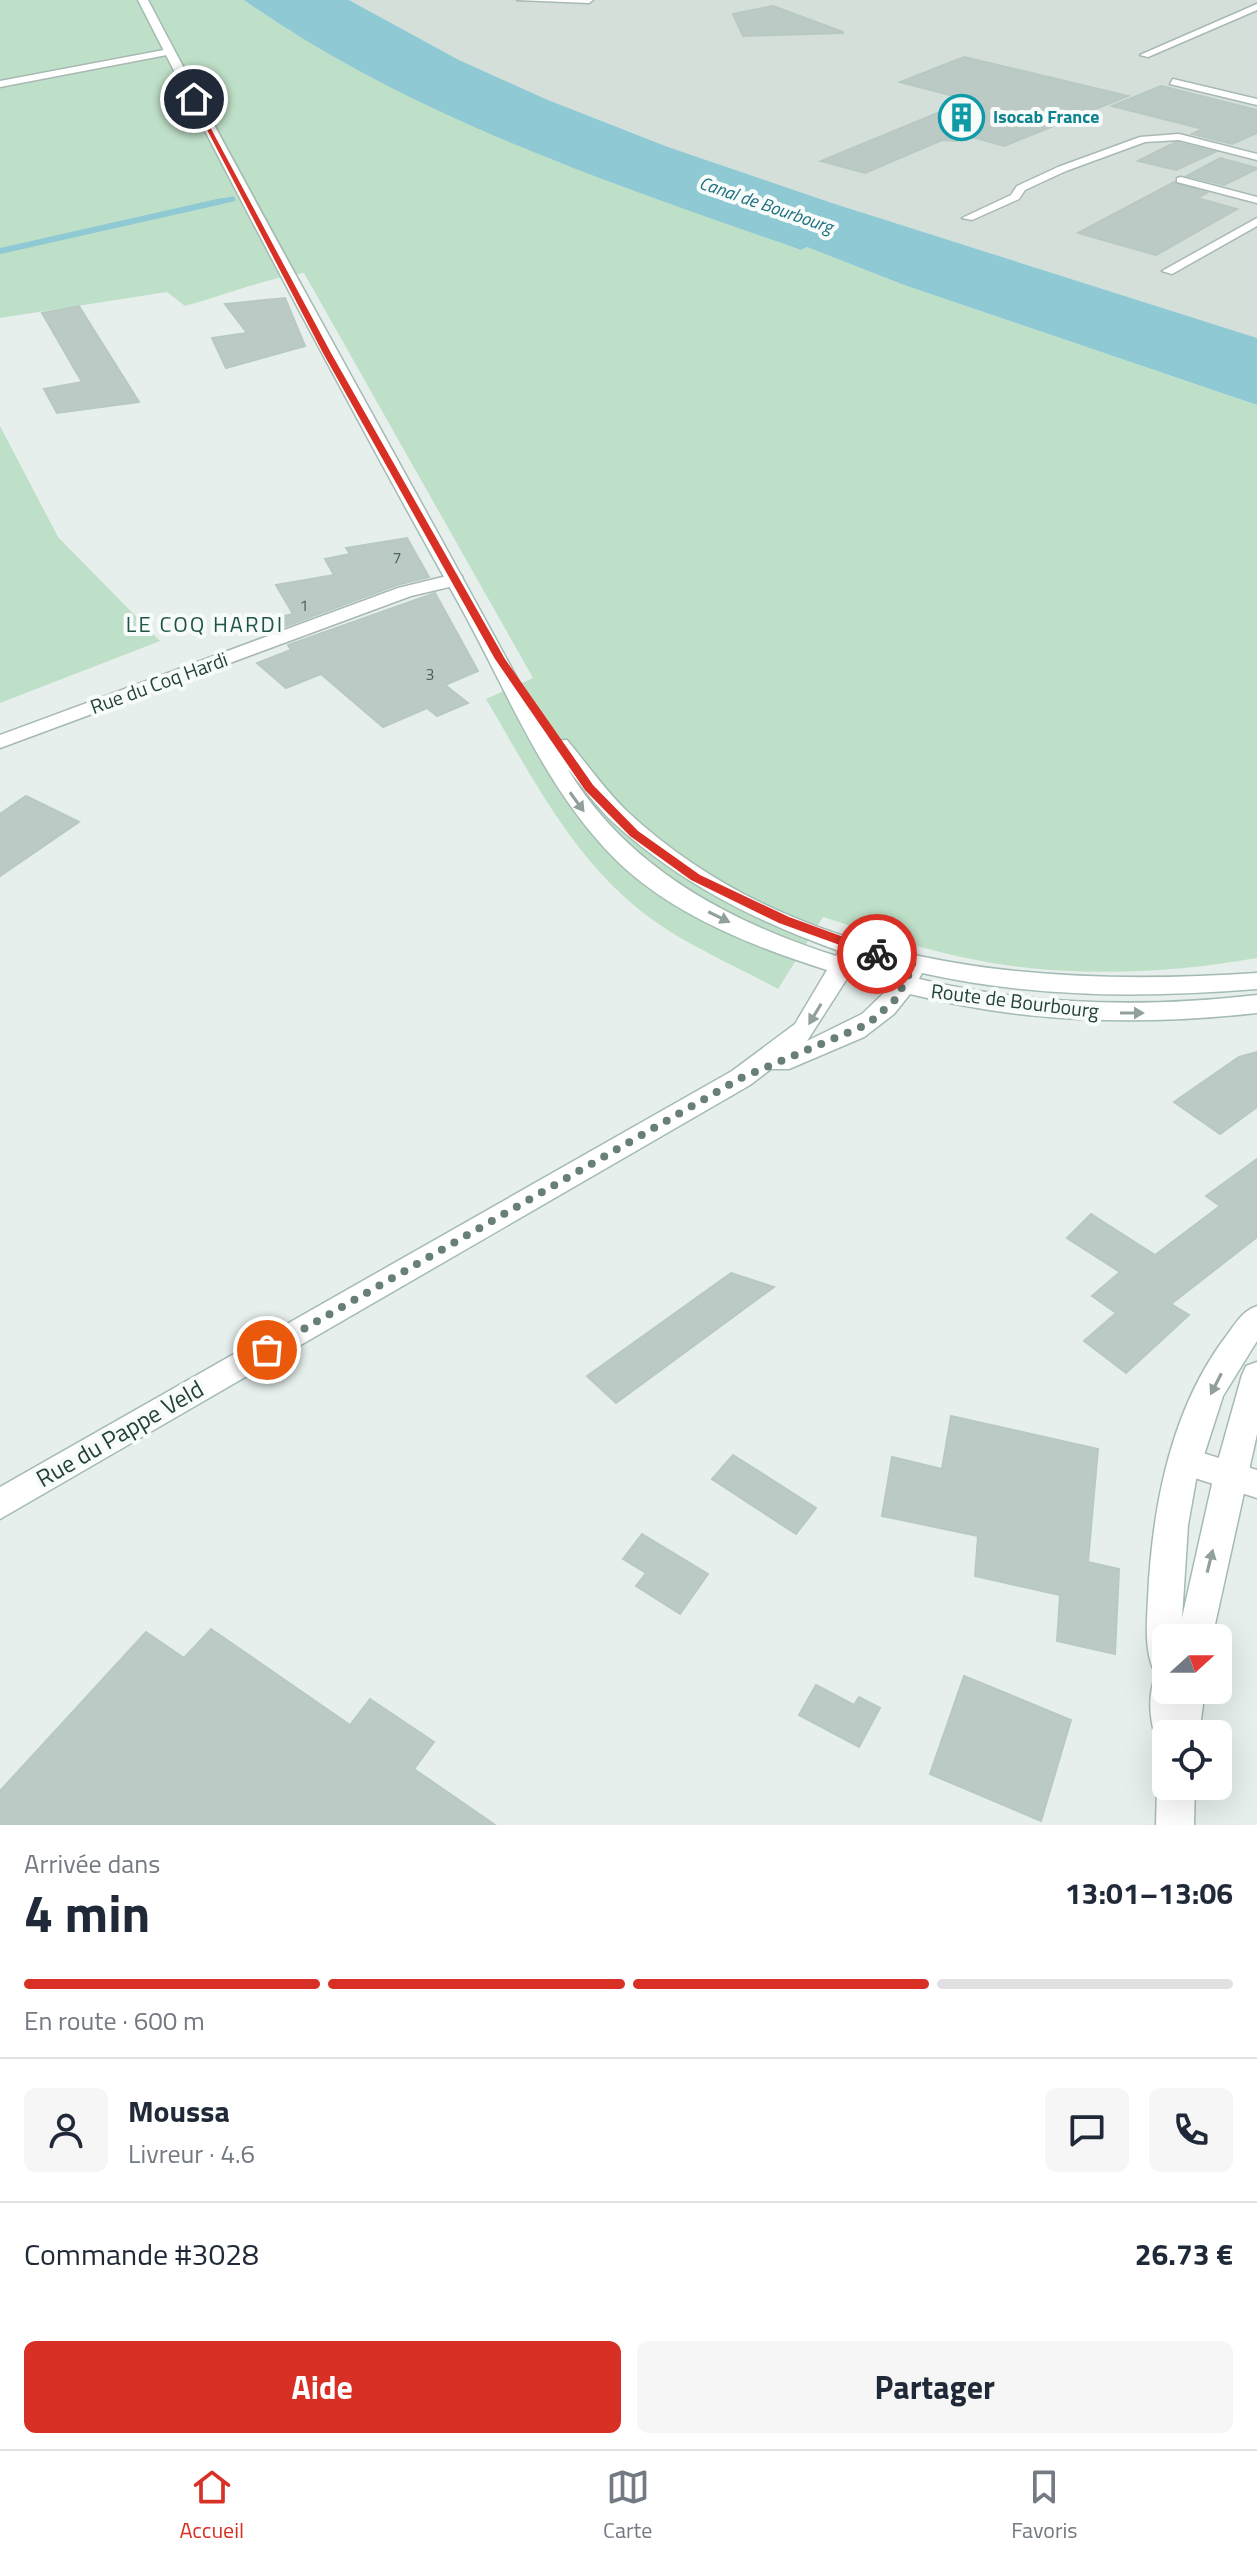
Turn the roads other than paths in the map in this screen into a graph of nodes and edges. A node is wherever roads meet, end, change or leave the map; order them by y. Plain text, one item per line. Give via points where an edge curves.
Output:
1 (143, 0) edge
2 (521, 0) edge
3 (589, 0) edge
4 (1257, 7) edge
5 (169, 52) junction
6 (1145, 55) dead end
7 (1173, 82) dead end
8 (0, 84) edge
9 (1257, 102) edge
10 (1257, 157) edge
11 (1181, 180) dead end
12 (1257, 200) edge
13 (968, 218) dead end
14 (1257, 221) edge
15 (1168, 271) dead end
16 (455, 580) junction
17 (500, 659) junction
18 (0, 742) edge
19 (848, 957) junction
20 (909, 975) junction
21 (1257, 981) edge
22 (1257, 1004) edge
23 (741, 1078) junction
24 (1257, 1318) edge
25 (1257, 1375) edge
26 (1184, 1461) junction
27 (1243, 1480) edge
28 (0, 1504) edge
29 (1166, 1624) edge
30 (1199, 1624) edge
31 (1176, 1800) edge
32 (1175, 1825) edge

1 - 5 main road
2 - 3 lane
4 - 6 lane
5 - 8 lane
5 - 16 main road via 327,353
7 - 9 lane
10 - 13 lane via 1179,137 1140,140 1062,169
11 - 12 lane
14 - 15 lane
16 - 17 main road
16 - 18 main road, Rue du Coq Hardi via 405,592
17 - 19 main road, Route de Bourbourg via 595,796 634,834 683,870
17 -> 19 main road, Route de Bourbourg via 570,792 607,837 652,878 738,926
19 - 20 main road, Route de Bourbourg
19 -> 23 main road, Rue du Pappe Veld via 799,1036
20 - 21 main road, Route de Bourbourg via 1065,988 1157,989
20 -> 22 main road, Route de Bourbourg via 999,1004 1096,1013
20 - 23 main road, Rue du Pappe Veld via 891,1005 868,1024
23 - 28 main road, Rue du Pappe Veld
24 -> 26 main road via 1224,1368
25 - 27 main road
26 - 27 main road
26 - 29 main road via 1171,1516
30 -> 27 main road
31 - 32 main road

